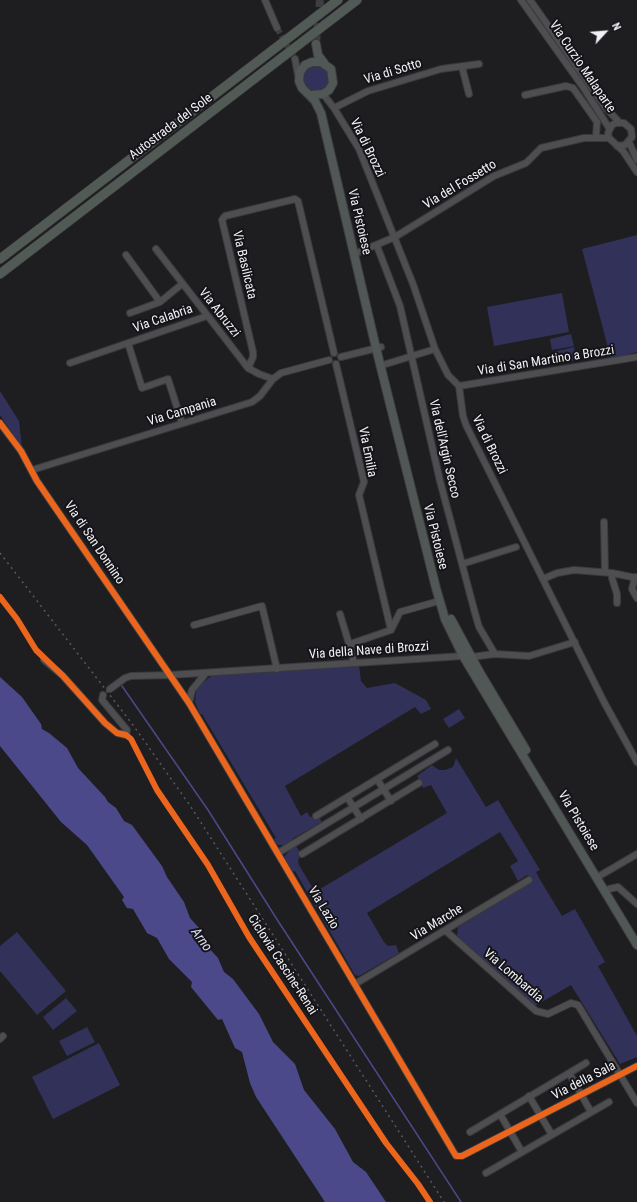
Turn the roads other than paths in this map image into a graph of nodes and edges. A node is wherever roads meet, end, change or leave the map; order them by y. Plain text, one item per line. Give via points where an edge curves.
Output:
1 (265, 0) edge
2 (338, 0) edge
3 (357, 0) edge
4 (521, 0) edge
5 (530, 0) edge
6 (277, 28) tunnel mouth
7 (310, 62) junction
8 (325, 64) junction
9 (479, 64) dead end
10 (462, 67) junction
11 (299, 78) junction
12 (326, 92) junction
13 (468, 94) dead end
14 (310, 95) junction
15 (525, 95) dead end
16 (334, 108) junction
17 (619, 122) junction
18 (637, 125) edge
19 (609, 128) junction
20 (631, 129) junction
21 (596, 137) junction
22 (609, 138) junction
23 (629, 142) junction
24 (617, 146) junction
25 (637, 160) edge
26 (637, 172) edge
27 (395, 237) junction
28 (377, 246) junction
29 (156, 249) dead end
30 (359, 252) junction
31 (126, 255) dead end
32 (0, 259) edge
33 (0, 274) edge
34 (182, 284) junction
35 (160, 302) junction
36 (130, 313) dead end
37 (207, 316) junction
38 (128, 343) junction
39 (379, 347) junction
40 (435, 349) junction
41 (334, 352) junction
42 (413, 356) junction
43 (341, 357) junction
44 (637, 357) edge
45 (329, 360) junction
46 (70, 363) dead end
47 (336, 364) junction
48 (386, 364) junction
49 (248, 368) junction
50 (273, 379) junction
51 (459, 386) junction
52 (0, 423) edge
53 (182, 423) junction
54 (32, 470) junction
55 (604, 522) dead end
56 (520, 545) junction
57 (462, 564) junction
58 (605, 572) junction
59 (612, 573) junction
60 (636, 577) edge
61 (543, 579) junction
62 (637, 598) edge
63 (439, 601) junction
64 (617, 603) dead end
65 (340, 614) dead end
66 (194, 625) dead end
67 (391, 630) junction
68 (575, 642) junction
69 (350, 647) junction
70 (495, 654) junction
71 (467, 656) junction
72 (44, 660) dead end
73 (354, 663) junction
74 (277, 668) junction
75 (206, 673) junction
76 (170, 675) junction
77 (110, 689) dead end
78 (103, 696) dead end
79 (189, 703) junction
80 (435, 744) dead end
81 (448, 750) dead end
82 (406, 761) junction
83 (637, 762) edge
84 (412, 772) junction
85 (377, 778) junction
86 (419, 783) dead end
87 (384, 789) junction
88 (347, 797) junction
89 (390, 801) junction
90 (354, 807) junction
91 (316, 816) dead end
92 (361, 818) junction
93 (326, 824) junction
94 (333, 836) junction
95 (278, 853) junction
96 (302, 854) dead end
97 (637, 854) edge
98 (601, 874) junction
99 (529, 880) dead end
100 (609, 889) junction
101 (637, 904) edge
102 (446, 931) junction
103 (637, 935) edge
104 (637, 945) edge
105 (355, 984) junction
106 (586, 1063) dead end
107 (637, 1066) edge
108 (569, 1073) junction
109 (620, 1074) junction
110 (581, 1094) junction
111 (529, 1096) junction
112 (609, 1102) dead end
113 (637, 1103) edge
114 (591, 1112) junction
115 (500, 1114) junction
116 (540, 1115) junction
117 (510, 1131) junction
118 (470, 1132) dead end
119 (552, 1135) junction
120 (522, 1152) junction
121 (454, 1153) joint
122 (486, 1173) dead end

1 - 6 street
2 - 32 highway, Autostrada del Sole
3 - 33 highway, Autostrada del Sole
4 - 19 street, Via Curzio Malaparte via 588,93
5 - 17 street, Via Curzio Malaparte via 606,108
7 - 8 main road, Via Pistoiese
7 - 8 main road via 316,43 318,55
7 - 11 main road via 302,68
7 - 11 street, Via Pistoiese via 302,62 296,58
8 - 12 main road, Via Pistoiese via 333,74 333,83
9 - 10 street, Via di Sotto
10 - 13 street
10 - 16 street, Via di Sotto via 441,69 368,91
11 - 14 main road, Via Pistoiese via 302,88
12 - 14 main road
12 - 16 street, Via di Brozzi
12 - 30 main road, Via Pistoiese via 324,108
14 - 39 main road, Via Pistoiese via 321,113
15 - 21 street via 566,86 573,88 597,122
16 - 27 street, Via di Brozzi via 359,149
17 - 19 street, Via Curzio Malaparte
17 - 20 street, Via Curzio Malaparte
18 - 20 street
19 - 22 street, Via Curzio Malaparte
20 - 23 street
21 - 22 street, Via del Fossetto
21 - 27 street, Via del Fossetto via 541,148 526,163 494,176
22 - 24 street
23 - 24 street
23 - 25 street
24 - 26 street
27 - 28 street, Via del Fossetto
27 - 40 street, Via di Brozzi
28 - 30 street, Via del Fossetto
28 - 42 street, Via dell'Argin Secco via 400,306
29 - 34 street, Via Abruzzi
30 - 39 main road, Via Pistoiese
31 - 35 street
34 - 35 street
34 - 37 street, Via Abruzzi
35 - 36 street
37 - 38 street, Via Calabria
37 - 49 street, Via Abruzzi
38 - 46 street, Via Calabria
38 - 53 street, Via Calabria via 142,388 168,379
39 - 43 street
39 - 48 main road, Via Pistoiese
39 - 63 main road, Via Pistoiese
40 - 42 street
40 - 51 street, Via di Brozzi via 448,375
41 - 43 street
41 - 45 street via 329,356
41 - 49 street, Via Basilicata via 297,199 225,216 222,220 253,352
42 - 48 street
42 - 57 street, Via dell'Argin Secco via 440,481
43 - 47 street via 340,362
44 - 51 street, Via di San Martino a Brozzi
45 - 47 street
45 - 50 street, Via Campania via 286,372
47 - 67 street, Via Emilia via 364,482 359,495
48 - 71 main road, Via Pistoiese via 444,600
49 - 50 street, Via Abruzzi
50 - 53 street, Via Campania via 252,402
51 - 56 street, Via di Brozzi via 464,420
52 - 54 street, Via di San Donnino
53 - 54 street, Via Campania
54 - 76 street, Via di San Donnino
55 - 58 street
56 - 57 street
56 - 61 street, Via di Brozzi
57 - 70 street, Via dell'Argin Secco via 479,627
58 - 59 street
58 - 61 street via 562,572
59 - 60 street
59 - 64 street
60 - 62 street via 632,589
61 - 68 street, Via di Brozzi
63 - 67 street via 400,612
63 - 71 main road, Via Pistoiese via 448,627
65 - 69 street
66 - 74 street via 262,606
67 - 69 street via 356,641
68 - 70 street, Via della Nave di Brozzi via 528,656
68 - 83 street, Via di Brozzi
69 - 73 street
70 - 71 street, Via della Nave di Brozzi
71 - 73 street, Via della Nave di Brozzi
71 - 98 main road, Via Pistoiese
71 - 104 main road, Via Pistoiese
72 - 78 street via 63,676 109,726 117,733 126,735 127,730
73 - 74 street, Via della Nave di Brozzi
74 - 75 street, Via della Nave di Brozzi
75 - 76 street, Via della Nave di Brozzi
75 - 79 street via 192,690
76 - 77 street, Via della Nave di Brozzi via 131,676
76 - 79 street, Via Lazio
79 - 95 street, Via Lazio
80 - 82 street
81 - 84 street
82 - 84 street
82 - 85 street
84 - 87 street
85 - 87 street
85 - 88 street
86 - 89 street
87 - 89 street
87 - 90 street
88 - 90 street
88 - 91 street
89 - 92 street
90 - 92 street
90 - 93 street
92 - 94 street
93 - 94 street
93 - 95 street
94 - 96 street
95 - 105 street, Via Lazio
97 - 98 street
98 - 100 main road, Via Pistoiese
99 - 102 street, Via Marche
100 - 101 street via 618,888
100 - 103 main road, Via Pistoiese
102 - 105 street, Via Marche
102 - 109 street, Via Lombardia via 536,1011 548,1014 571,1003 578,1005
105 - 121 street, Via Lazio
106 - 108 street, Via della Sala
107 - 109 street, Via della Sala
108 - 110 street, Via della Sala
108 - 111 street, Via della Sala
109 - 110 street, Via della Sala
109 - 113 street, Via Lombardia
110 - 114 street, Via della Sala
110 - 116 street, Via della Sala
111 - 115 street, Via della Sala
111 - 116 street
112 - 114 street
114 - 119 street
115 - 117 street
115 - 118 street, Via della Sala
116 - 117 street, Via della Sala
116 - 119 street
117 - 120 street
117 - 121 street, Via della Sala via 462,1156 456,1156
119 - 120 street
120 - 122 street

